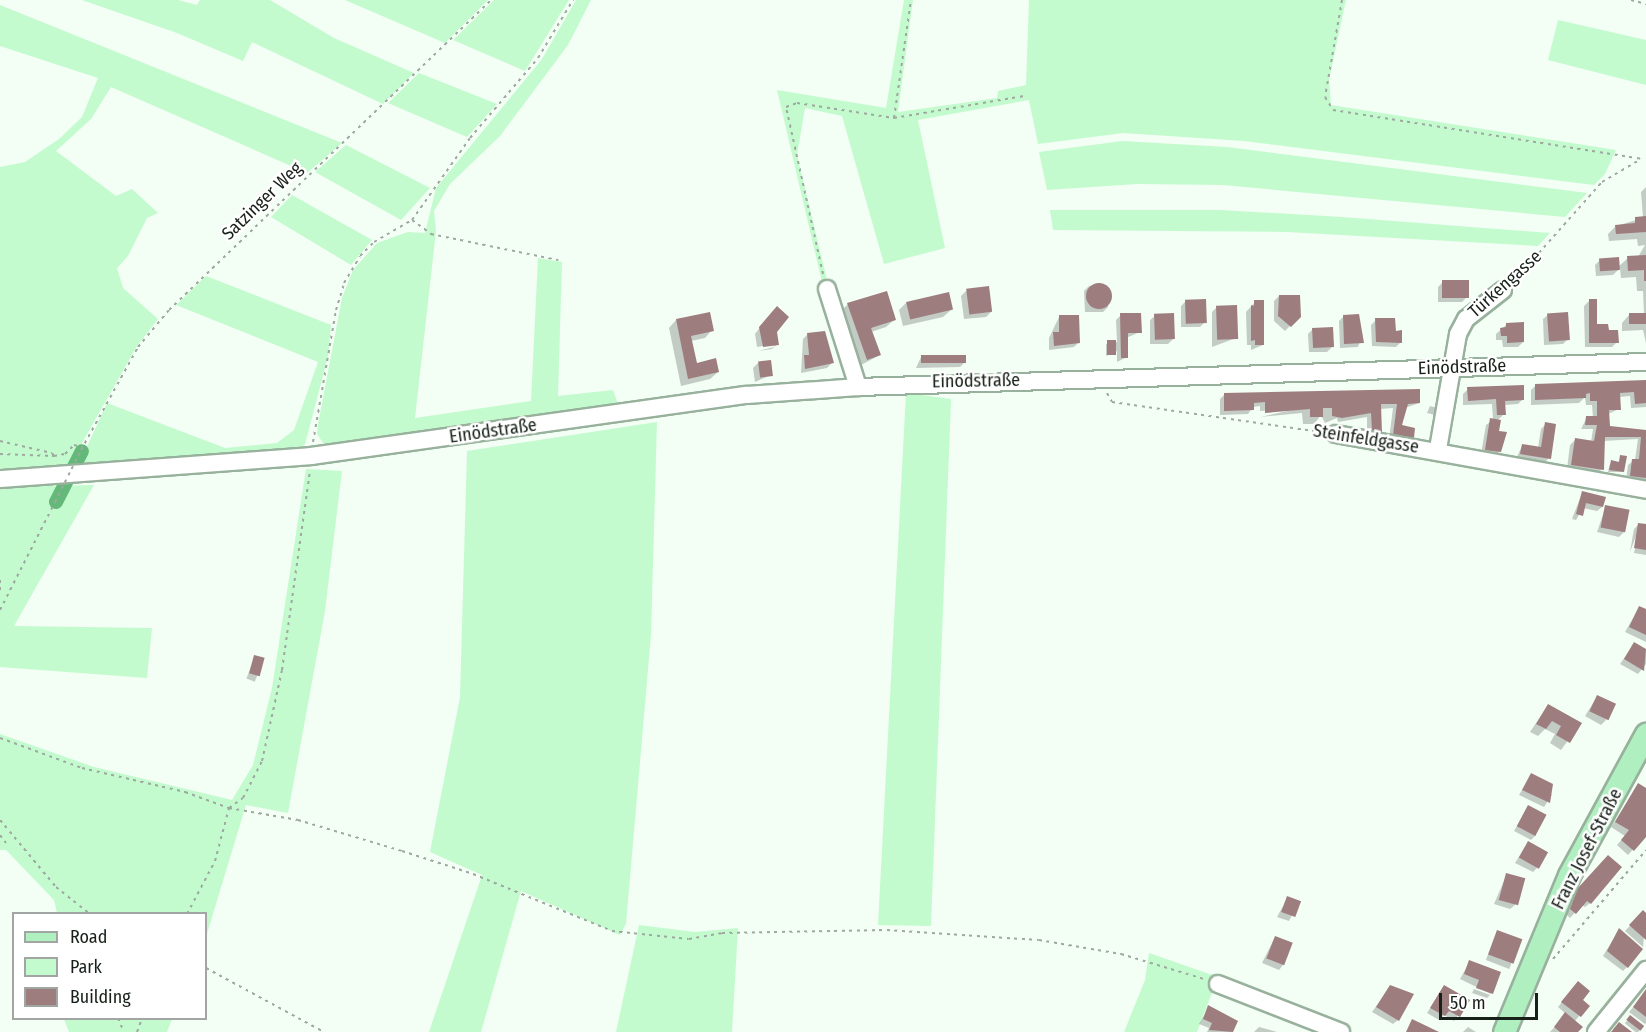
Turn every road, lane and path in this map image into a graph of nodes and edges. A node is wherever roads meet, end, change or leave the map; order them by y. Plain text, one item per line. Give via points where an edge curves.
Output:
1 (491, 0) edge
2 (573, 0) edge
3 (911, 0) edge
4 (1342, 0) edge
5 (1631, 0) edge
6 (1646, 4) edge
7 (1024, 96) dead end
8 (894, 118) junction
9 (412, 220) junction
10 (558, 260) dead end
11 (827, 289) joint
12 (1503, 290) joint
13 (1646, 362) edge
14 (1455, 367) junction
15 (1100, 378) junction
16 (858, 387) junction
17 (1336, 434) joint
18 (0, 441) edge
19 (82, 448) junction
20 (1438, 449) junction
21 (0, 454) edge
22 (54, 456) junction
23 (311, 456) junction
24 (0, 479) edge
25 (1646, 490) edge
26 (0, 580) edge
27 (0, 591) edge
28 (0, 610) edge
29 (1646, 734) edge
30 (0, 738) edge
31 (229, 808) junction
32 (0, 820) edge
33 (0, 835) edge
34 (6, 843) dead end
35 (1646, 850) edge
36 (77, 906) junction
37 (81, 912) edge
38 (87, 912) edge
39 (188, 912) edge
40 (1535, 960) junction
41 (207, 969) edge
42 (1646, 970) edge
43 (1218, 984) joint
44 (324, 1032) edge
45 (1341, 1032) edge
46 (1504, 1032) edge
47 (1596, 1032) edge

1 - 19 path, Satzinger Weg via 169,310 138,347
2 - 9 path via 538,58 470,138
3 - 8 path
4 - 12 path, Türkengasse via 1325,97 1333,110 1641,159 1602,182 1528,268
5 - 6 path
7 - 8 path
8 - 11 path via 797,103 786,107
9 - 10 path via 431,234
9 - 23 path via 374,242 360,256 344,283
11 - 16 street
12 - 14 street, Türkengasse via 1466,319 1458,334
13 - 14 street, Einödstraße
14 - 15 street, Einödstraße
14 - 20 street, Türkengasse
15 - 16 street, Einödstraße
15 - 17 path, Steinfeldgasse via 1112,402
16 - 23 street, Einödstraße via 747,395
17 - 20 street, Steinfeldgasse
18 - 22 path
19 - 22 path via 74,445 64,454
19 - 28 path, Satzinger Weg, bridge
20 - 25 street, Steinfeldgasse
21 - 22 path
23 - 24 street, Einödstraße
23 - 31 path via 305,524 282,670 262,761 243,798
26 - 27 path
29 - 40 main road, Franz Josef-Straße via 1569,875
30 - 31 path via 82,768 185,792
31 - 39 path via 215,861
31 - 43 path via 298,820 423,858 612,932 689,939 722,933 887,930 1039,940 1121,954
32 - 36 path via 34,864
33 - 34 path
35 - 40 path via 1556,959
36 - 37 path
36 - 38 path
40 - 46 main road, Franz Josef-Straße
41 - 44 path
42 - 47 street
43 - 45 street

